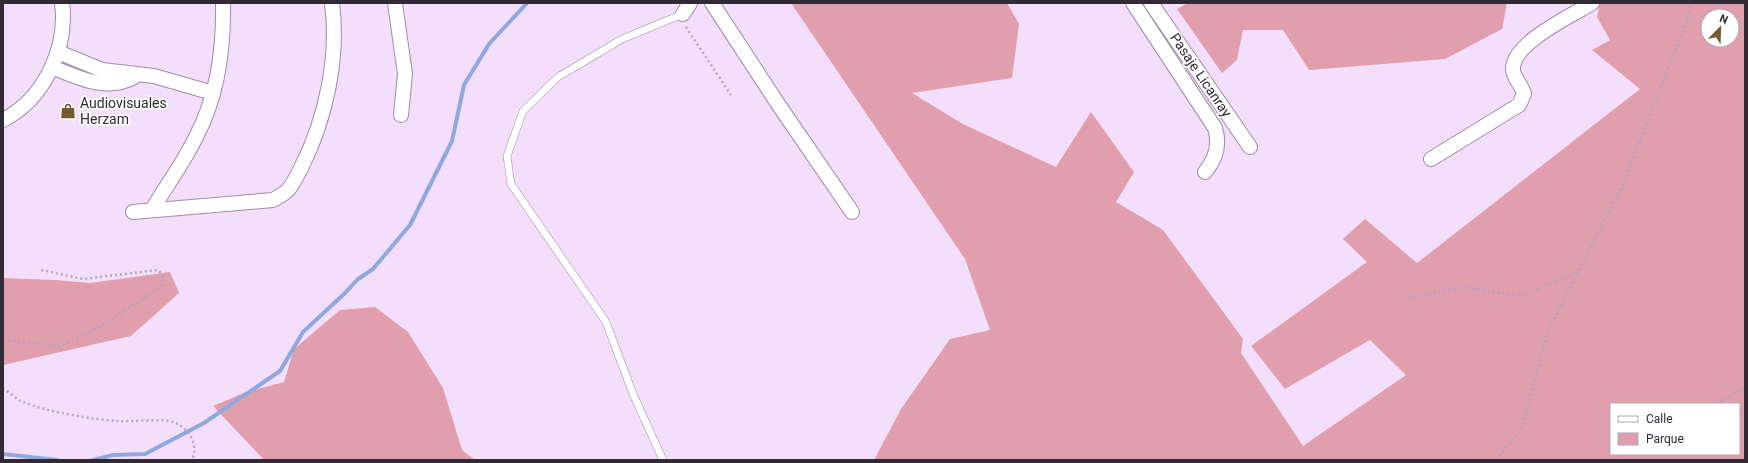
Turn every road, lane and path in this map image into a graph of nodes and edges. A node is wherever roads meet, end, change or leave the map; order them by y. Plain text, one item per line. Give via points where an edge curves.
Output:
1 (62, 3) edge
2 (214, 3) edge
3 (222, 3) edge
4 (324, 3) edge
5 (332, 3) edge
6 (395, 3) edge
7 (712, 3) edge
8 (1133, 3) edge
9 (1152, 3) edge
10 (1592, 3) edge
11 (1691, 3) edge
12 (686, 9) edge
13 (58, 52) junction
14 (52, 67) junction
15 (138, 75) junction
16 (208, 92) junction
17 (731, 95) dead end
18 (401, 115) dead end
19 (3, 120) edge
20 (1250, 147) dead end
21 (1432, 159) dead end
22 (1205, 172) dead end
23 (273, 200) junction
24 (152, 210) junction
25 (133, 212) dead end
26 (852, 212) dead end
27 (41, 270) dead end
28 (1578, 272) junction
29 (1409, 298) dead end
30 (3, 340) edge
31 (3, 388) edge
32 (1745, 388) edge
33 (1718, 403) edge
34 (192, 460) edge
35 (664, 460) edge
36 (1496, 460) edge

1 - 13 street via 63,22
2 - 16 street via 214,42
3 - 16 street via 222,48 218,78
4 - 23 street via 323,54 316,102 301,147
5 - 23 street via 333,47 324,109 312,145 294,182 287,192
6 - 18 street via 405,74
7 - 26 street
8 - 22 street via 1215,128 1217,150
9 - 20 street, Pasaje Licanray
10 - 21 street via 1536,37 1518,53 1513,66 1514,76 1524,94 1519,105
11 - 28 path via 1686,23 1622,187
12 - 17 path via 685,26
12 - 35 lane via 622,39 558,77 523,111 507,156 511,184 606,322 633,394
13 - 14 street
13 - 15 street via 102,70
14 - 15 street via 92,82 125,82
14 - 19 street via 35,95
15 - 16 street via 178,82
16 - 24 street via 187,135 152,191
23 - 24 street
24 - 25 street
27 - 30 path via 83,279 158,270 164,278 160,287 123,312 93,331 60,346
28 - 29 path via 1524,294 1506,294 1466,287
28 - 36 path via 1547,333 1523,426
31 - 34 path via 22,402 52,410 117,421 172,421 183,427 192,437 196,452
32 - 33 path

